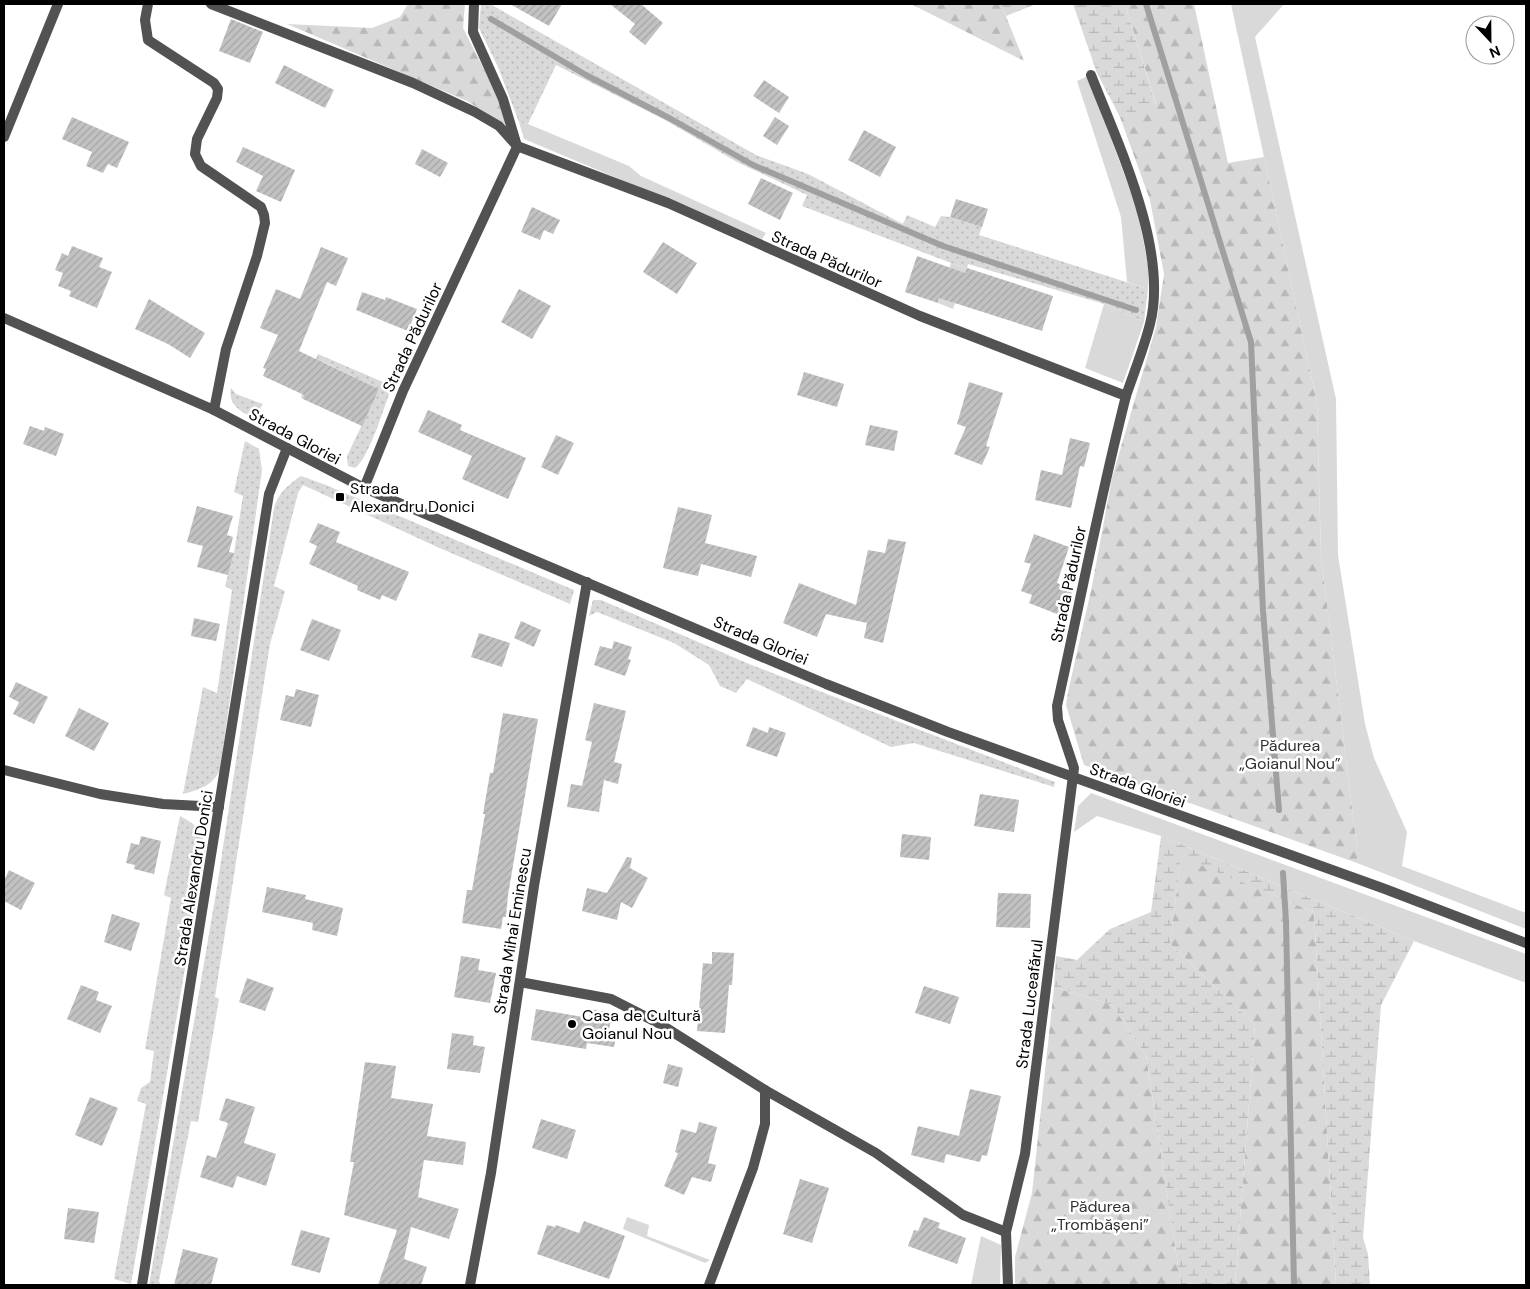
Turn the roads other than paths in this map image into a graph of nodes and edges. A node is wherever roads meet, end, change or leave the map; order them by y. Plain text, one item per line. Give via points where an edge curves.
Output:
1 (58, 4) edge
2 (148, 4) edge
3 (211, 4) edge
4 (474, 4) edge
5 (1091, 75) dead end
6 (4, 137) edge
7 (517, 146) junction
8 (4, 318) edge
9 (1126, 396) junction
10 (214, 410) junction
11 (287, 448) junction
12 (364, 488) junction
13 (587, 582) junction
14 (4, 770) edge
15 (1073, 778) junction
16 (219, 808) junction
17 (1526, 943) edge
18 (520, 982) junction
19 (765, 1090) junction
20 (1006, 1232) junction
21 (142, 1285) edge
22 (470, 1285) edge
23 (709, 1285) edge
24 (1008, 1285) edge

1 - 6 street
2 - 10 street via 145,20 148,40 214,82 218,89 217,98 197,139 195,154 201,166 261,207 264,214 257,256 226,349
3 - 7 street, Strada Pădurilor via 413,83 499,126
4 - 7 street via 473,32 503,99
5 - 9 street, Strada Pădurilor via 1141,206 1153,270 1150,323
7 - 9 street, Strada Pădurilor via 668,203 920,316
7 - 12 street, Strada Pădurilor via 403,391
8 - 10 street, Strada Gloriei
9 - 15 street, Strada Pădurilor via 1105,478 1057,706 1058,720 1074,768
10 - 11 street, Strada Gloriei
11 - 12 street, Strada Gloriei
11 - 16 street, Strada Alexandru Donici via 269,494
12 - 13 street, Strada Gloriei
13 - 15 street, Strada Gloriei via 834,687
13 - 18 street, Strada Mihai Eminescu via 535,876
14 - 16 street via 100,794 163,804
15 - 17 street, Strada Gloriei
15 - 20 street, Strada Luceafărul via 1025,1154
16 - 21 street, Strada Alexandru Donici
18 - 19 street via 612,999 660,1024
18 - 22 street, Strada Mihai Eminescu
19 - 20 street via 876,1154 963,1215
19 - 23 street via 765,1124 753,1168
20 - 24 street, Strada Luceafărul

